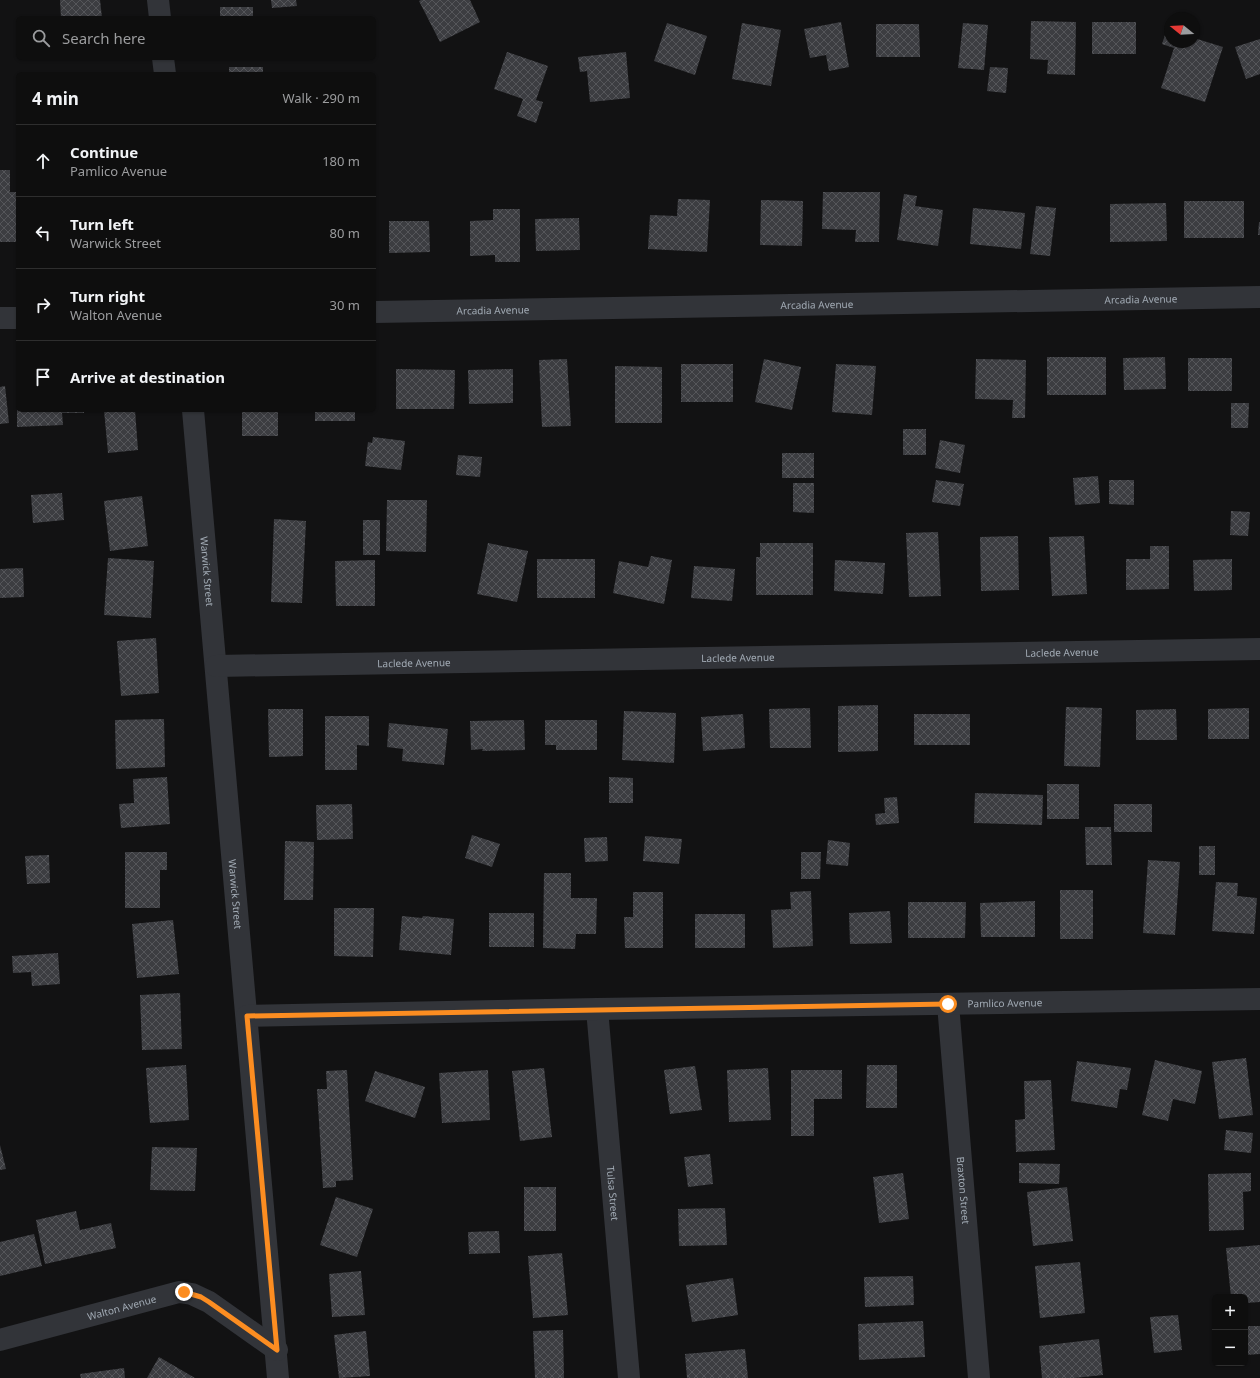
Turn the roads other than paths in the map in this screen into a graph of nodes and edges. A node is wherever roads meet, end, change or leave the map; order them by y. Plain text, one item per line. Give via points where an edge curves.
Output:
1 (158, 0) edge
2 (160, 16) edge
3 (163, 60) edge
4 (165, 72) edge
5 (1260, 297) edge
6 (376, 312) edge
7 (0, 318) edge
8 (16, 318) edge
9 (194, 412) edge
10 (1260, 649) edge
11 (216, 666) junction
12 (1260, 1000) edge
13 (948, 1004) junction
14 (597, 1009) junction
15 (247, 1016) junction
16 (0, 1340) edge
17 (277, 1350) junction
18 (278, 1378) edge
19 (629, 1378) edge
20 (979, 1378) edge

1 - 2 street
3 - 4 street
5 - 6 street, Arcadia Avenue
7 - 8 street
9 - 11 street, Warwick Street
10 - 11 street, Laclede Avenue
11 - 15 street, Warwick Street
12 - 13 street, Pamlico Avenue
13 - 14 street, Pamlico Avenue
13 - 20 street, Braxton Street
14 - 15 street, Pamlico Avenue
14 - 19 street, Tulsa Street
15 - 17 street, Warwick Street
16 - 17 street, Walton Avenue via 178,1292 192,1294 209,1302
17 - 18 street, Warwick Street

